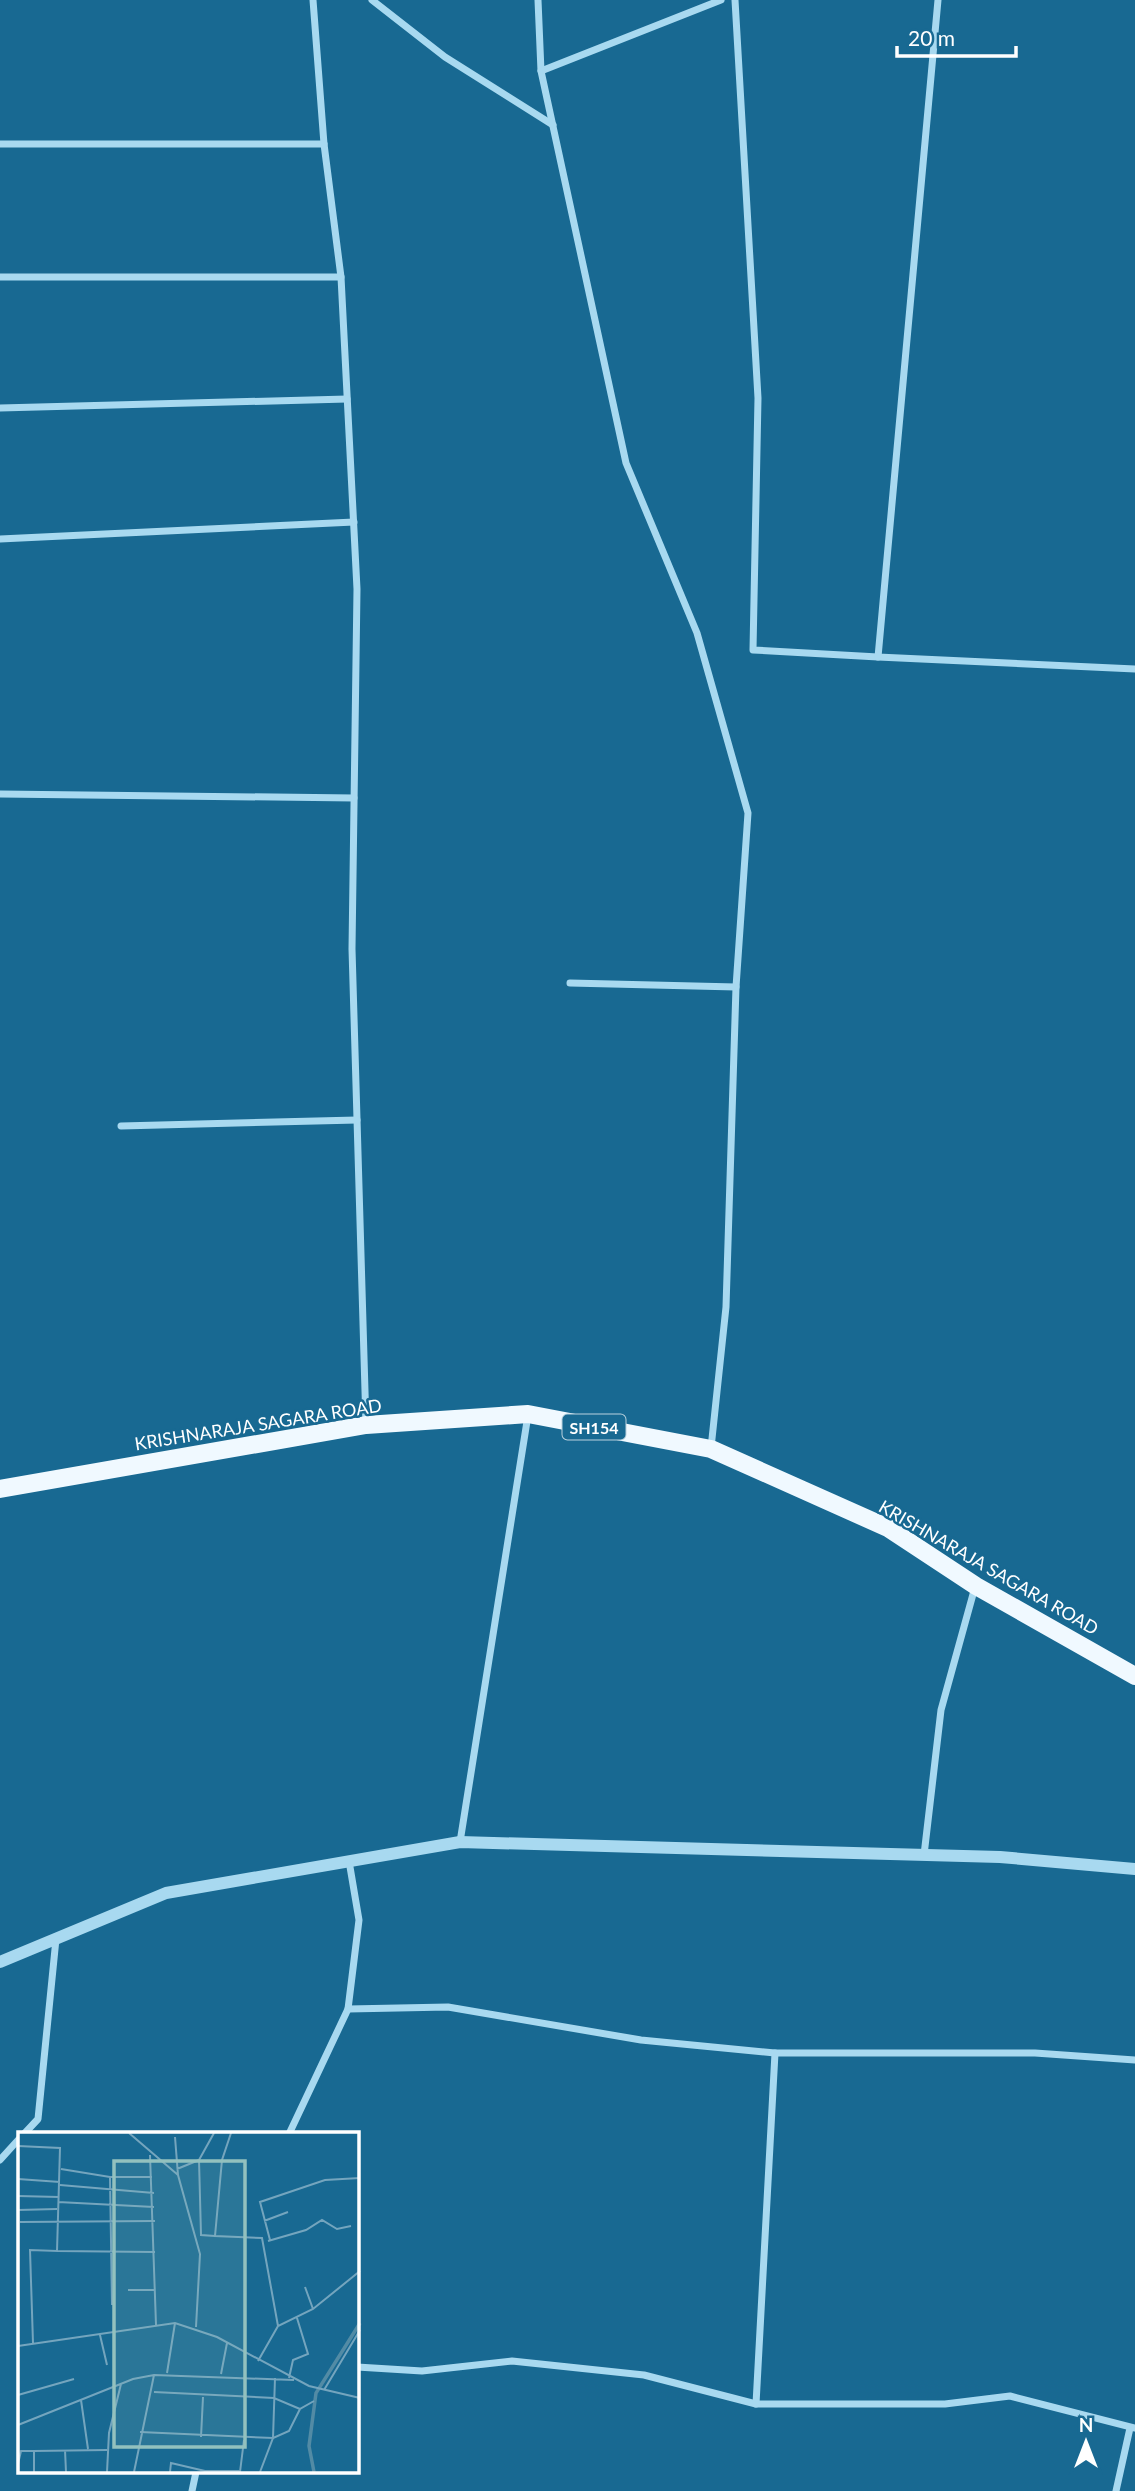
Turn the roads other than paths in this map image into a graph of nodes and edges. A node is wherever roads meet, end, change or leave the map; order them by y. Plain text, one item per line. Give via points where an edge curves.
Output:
1 (313, 0) edge
2 (372, 0) edge
3 (538, 0) edge
4 (721, 0) edge
5 (736, 0) edge
6 (937, 0) edge
7 (541, 71) junction
8 (553, 125) junction
9 (0, 144) edge
10 (324, 144) junction
11 (0, 276) edge
12 (341, 277) junction
13 (347, 399) junction
14 (0, 408) edge
15 (354, 522) junction
16 (0, 540) edge
17 (878, 657) junction
18 (1135, 669) edge
19 (0, 794) edge
20 (354, 798) junction
21 (570, 983) dead end
22 (736, 987) junction
23 (357, 1120) junction
24 (121, 1126) dead end
25 (528, 1414) junction
26 (366, 1425) junction
27 (711, 1449) junction
28 (0, 1489) edge
29 (976, 1586) junction
30 (1135, 1676) edge
31 (460, 1842) junction
32 (924, 1855) junction
33 (349, 1860) junction
34 (1135, 1868) edge
35 (56, 1939) junction
36 (0, 1962) edge
37 (348, 2009) junction
38 (775, 2053) junction
39 (1135, 2060) edge
40 (26, 2132) edge
41 (290, 2132) edge
42 (18, 2140) edge
43 (0, 2160) edge
44 (359, 2367) edge
45 (756, 2404) junction
46 (1132, 2428) edge
47 (1116, 2491) edge

1 - 10 street
2 - 8 street via 444,57
3 - 7 street
4 - 7 street
5 - 17 street via 758,398 752,650
6 - 17 street
7 - 8 street
8 - 22 street via 626,463 697,633 748,813
9 - 10 street
10 - 12 street
11 - 12 street
12 - 13 street
13 - 14 street
13 - 15 street
15 - 16 street
15 - 20 street
17 - 18 street
19 - 20 street
20 - 23 street
21 - 22 street
22 - 27 street via 726,1307
23 - 24 street
23 - 26 street
25 - 26 main road, KRISHNARAJA SAGARA ROAD / SH154
25 - 27 main road, KRISHNARAJA SAGARA ROAD / SH154
25 - 31 street
26 - 28 main road, KRISHNARAJA SAGARA ROAD / SH154
27 - 29 main road, KRISHNARAJA SAGARA ROAD / SH154 via 888,1528
29 - 30 main road, KRISHNARAJA SAGARA ROAD / SH154
29 - 32 street via 942,1710
31 - 32 street
31 - 33 street
32 - 34 street
33 - 35 street via 166,1893
33 - 37 street via 359,1920
35 - 36 street
35 - 40 street via 38,2119
37 - 38 street via 448,2007 641,2040
37 - 41 street
38 - 39 street via 1035,2053
38 - 45 street
42 - 43 street
44 - 45 street via 422,2371 512,2361 644,2375
45 - 46 street via 945,2404 1010,2396
46 - 47 street

